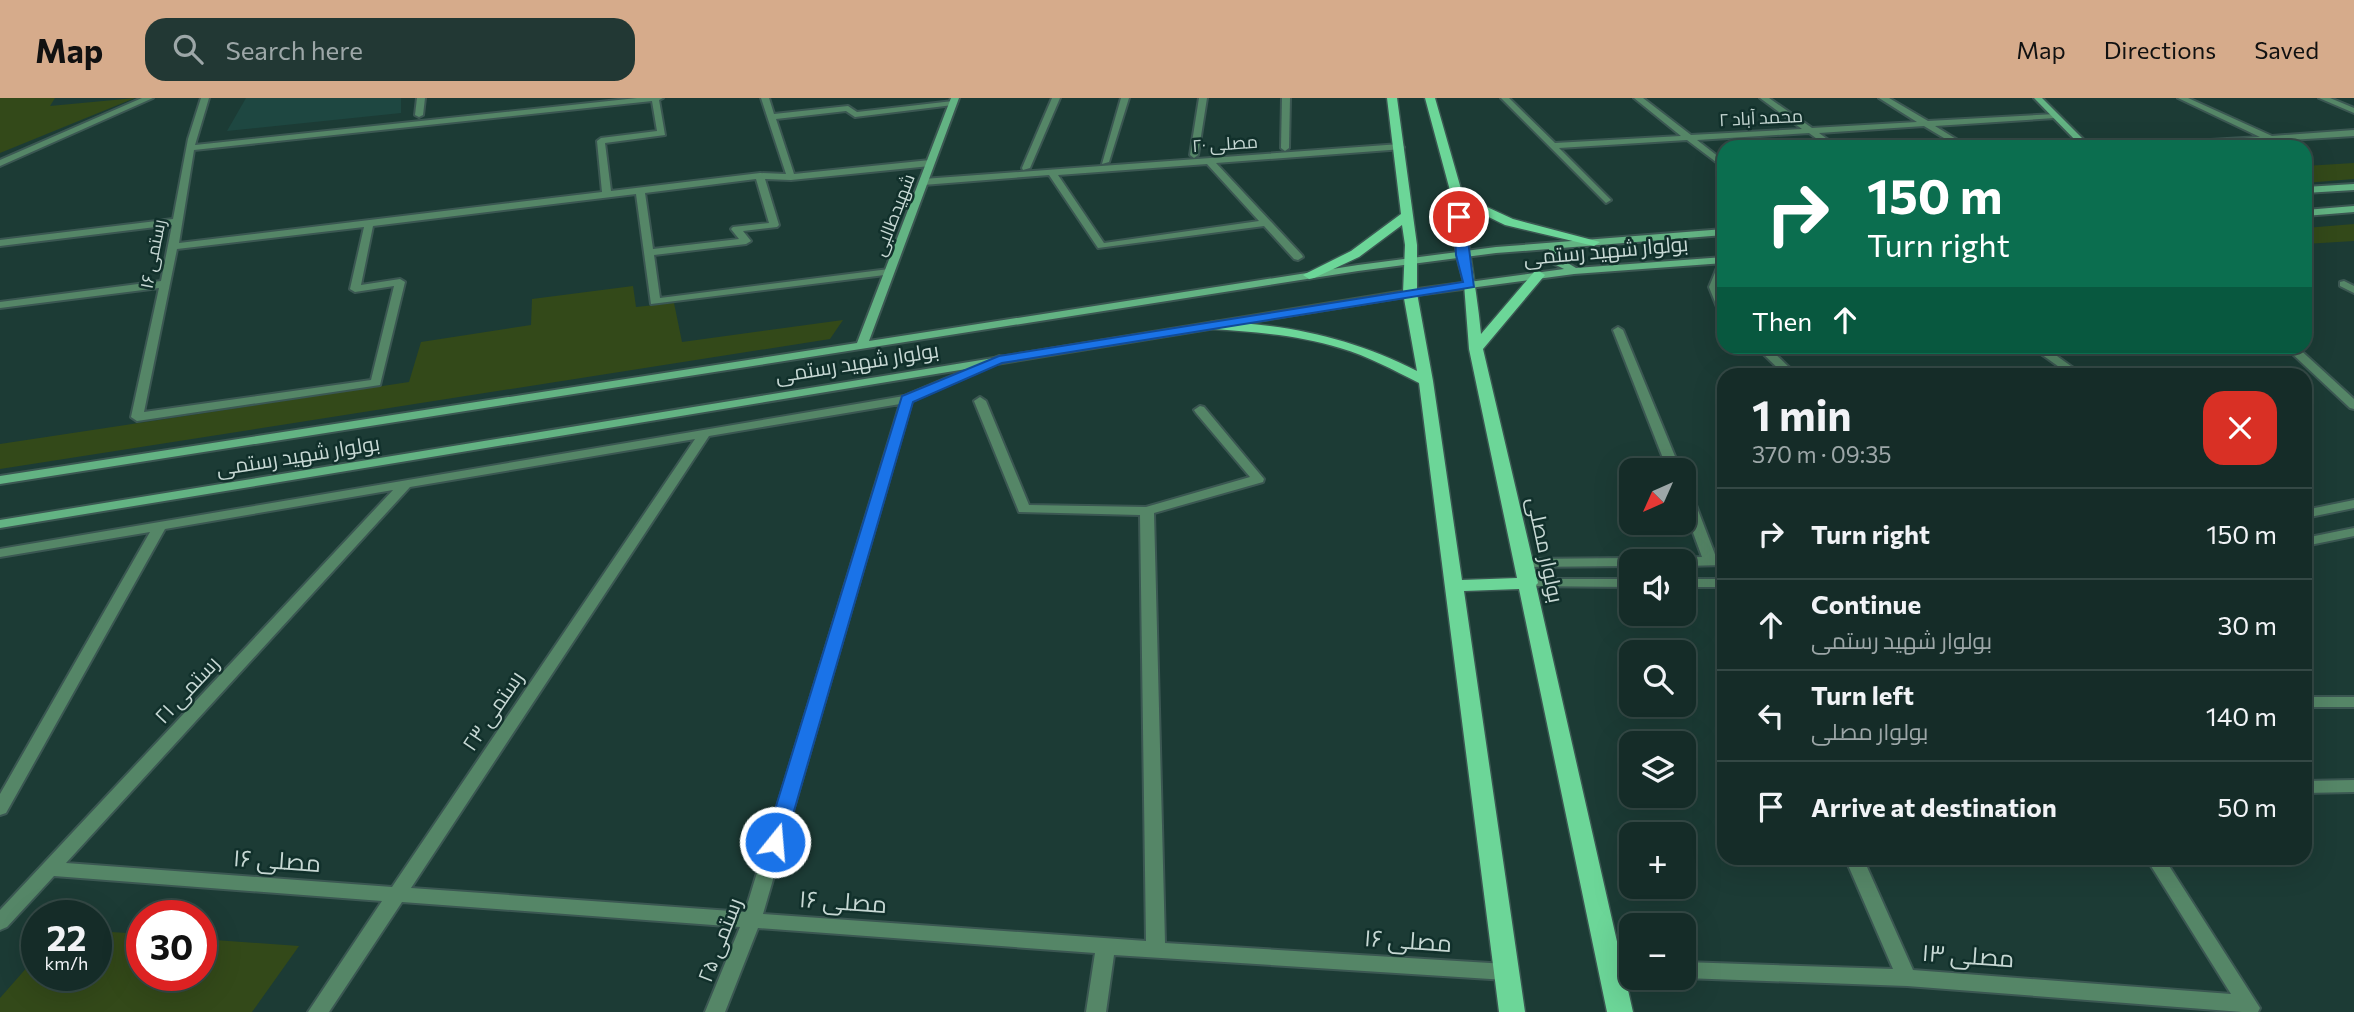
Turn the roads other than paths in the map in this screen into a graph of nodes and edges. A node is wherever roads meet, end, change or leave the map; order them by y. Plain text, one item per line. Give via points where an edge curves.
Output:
1 (149, 98) edge
2 (205, 98) edge
3 (421, 98) edge
4 (584, 98) edge
5 (657, 98) edge
6 (765, 98) edge
7 (1056, 98) edge
8 (1125, 98) edge
9 (1203, 98) edge
10 (1286, 98) edge
11 (1392, 98) edge
12 (1430, 98) edge
13 (1505, 98) edge
14 (1638, 98) edge
15 (1764, 98) edge
16 (1883, 98) edge
17 (2038, 98) edge
18 (2182, 98) edge
19 (2323, 98) edge
20 (954, 101) edge
21 (2354, 111) edge
22 (419, 115) junction
23 (2055, 116) junction
24 (771, 117) junction
25 (1926, 124) junction
26 (1810, 131) junction
27 (2354, 133) edge
28 (1690, 138) junction
29 (2270, 138) junction
30 (1824, 140) edge
31 (1953, 140) edge
32 (2080, 140) edge
33 (2244, 140) edge
34 (191, 144) junction
35 (1400, 146) junction
36 (1553, 146) junction
37 (1285, 148) dead end
38 (1194, 155) dead end
39 (1717, 159) edge
40 (1209, 161) junction
41 (1105, 162) dead end
42 (0, 163) edge
43 (930, 163) junction
44 (1026, 168) dead end
45 (1052, 173) junction
46 (760, 176) junction
47 (791, 177) junction
48 (923, 182) junction
49 (2354, 187) edge
50 (2312, 190) edge
51 (640, 191) junction
52 (607, 195) junction
53 (1458, 198) junction
54 (1606, 200) dead end
55 (2354, 209) edge
56 (2312, 212) edge
57 (1408, 215) junction
58 (178, 221) junction
59 (1266, 223) junction
60 (369, 224) junction
61 (1717, 233) edge
62 (1594, 242) junction
63 (0, 243) edge
64 (1558, 245) junction
65 (173, 247) junction
66 (648, 253) junction
67 (1462, 255) junction
68 (1298, 257) dead end
69 (1409, 261) junction
70 (1717, 261) edge
71 (1574, 271) junction
72 (889, 272) junction
73 (1309, 275) junction
74 (1539, 275) junction
75 (165, 284) junction
76 (1470, 284) junction
77 (1410, 293) junction
78 (0, 305) edge
79 (1212, 325) junction
80 (1618, 330) dead end
81 (862, 344) junction
82 (1476, 349) junction
83 (1769, 354) edge
84 (2047, 354) edge
85 (2298, 354) edge
86 (999, 359) junction
87 (1784, 368) edge
88 (2067, 368) edge
89 (1426, 381) junction
90 (907, 399) junction
91 (980, 401) dead end
92 (2353, 406) edge
93 (1200, 410) dead end
94 (704, 434) junction
95 (1670, 458) edge
96 (1, 479) edge
97 (405, 485) junction
98 (2354, 503) edge
99 (1147, 510) junction
100 (2312, 512) edge
101 (1696, 517) edge
102 (0, 524) edge
103 (159, 527) junction
104 (2354, 532) edge
105 (2312, 541) edge
106 (0, 554) edge
107 (1696, 561) edge
108 (1717, 561) edge
109 (1619, 562) edge
110 (1524, 563) junction
111 (1529, 583) junction
112 (1619, 583) edge
113 (1696, 583) edge
114 (1717, 583) edge
115 (1454, 586) junction
116 (2312, 702) edge
117 (2354, 702) edge
118 (2354, 786) edge
119 (2312, 787) edge
120 (0, 809) edge
121 (1857, 865) edge
122 (2159, 865) edge
123 (50, 869) junction
124 (396, 894) junction
125 (752, 920) junction
126 (0, 922) edge
127 (1105, 946) junction
128 (1156, 950) junction
129 (1610, 968) junction
130 (1619, 968) edge
131 (1696, 970) edge
132 (1506, 972) junction
133 (1908, 978) junction
134 (2251, 1008) edge
135 (318, 1012) edge
136 (715, 1012) edge
137 (1096, 1012) edge
138 (1512, 1012) edge
139 (1620, 1012) edge

1 - 42 street
2 - 34 street, رستمی ۱۶
3 - 22 street
4 - 22 street
5 - 34 street
5 - 52 street via 662,133 601,141
6 - 24 street
7 - 44 street
8 - 41 street
9 - 38 street
10 - 37 street
11 - 35 main road
12 - 53 main road, بولوار مصلی
13 - 36 street
14 - 28 street
15 - 26 street
16 - 25 street
17 - 23 main road
18 - 29 street
19 - 21 street
20 - 24 street via 855,115 848,108
20 - 43 main road, شهیدطالبی
22 - 34 street
23 - 25 street, محمد آباد ۲
23 - 32 main road
24 - 47 street
25 - 26 street, محمد آباد ۲
25 - 31 street
26 - 28 street, محمد آباد ۲
26 - 30 street
27 - 29 street
28 - 36 street, محمد آباد ۲
28 - 39 street
29 - 33 street
34 - 58 street, رستمی ۱۶
35 - 40 street, مصلی ۲۰
35 - 57 main road
36 - 54 street
40 - 45 street, مصلی ۲۰
40 - 59 street
43 - 47 street
43 - 48 main road, شهیدطالبی
45 - 48 street, مصلی ۲۰
45 - 59 street via 1101,246
46 - 47 street
46 - 51 street
46 - 66 street via 774,225 736,229 746,241
48 - 72 main road, شهیدطالبی
49 - 50 main road
51 - 52 street
51 - 66 street
52 - 60 street
53 - 62 main road via 1509,222
53 - 67 main road, بولوار مصلی
55 - 56 main road
57 - 69 main road
57 - 73 main road via 1354,254
58 - 63 street
58 - 65 street, رستمی ۱۶
59 - 68 street
60 - 65 street
60 - 75 street, رستمی ۱۶ via 355,289 400,282 376,383 137,417
61 - 62 main road, بولوار شهید رستمی
62 - 64 main road, بولوار شهید رستمی
64 - 67 main road, بولوار شهید رستمی
64 - 71 main road via 1553,255 1556,261
65 - 75 street, رستمی ۱۶
66 - 72 street via 655,302
67 - 69 main road, بولوار شهید رستمی
67 - 76 main road, بولوار مصلی
69 - 73 main road, بولوار شهید رستمی
69 - 77 main road
70 - 71 main road, بولوار شهید رستمی
71 - 74 main road, بولوار شهید رستمی
72 - 81 main road, شهیدطالبی
73 - 81 main road, بولوار شهید رستمی
74 - 76 main road, بولوار شهید رستمی
74 - 82 main road
75 - 78 street
76 - 77 main road, بولوار شهید رستمی
76 - 82 main road, بولوار مصلی
77 - 79 main road, بولوار شهید رستمی
77 - 89 main road
79 - 86 main road, بولوار شهید رستمی
79 - 89 main road via 1265,328 1345,345
80 - 95 street
81 - 96 main road, بولوار شهید رستمی
82 - 110 main road, بولوار مصلی
83 - 87 street
84 - 88 street
85 - 92 street
86 - 90 street
86 - 102 main road, بولوار شهید رستمی
89 - 115 main road
90 - 94 street
90 - 125 street, رستمی ۲۵
91 - 99 street via 1024,509
93 - 99 street via 1258,479
94 - 97 street
94 - 124 street, رستمی ۲۳
97 - 103 street
97 - 123 street, رستمی ۲۱
98 - 100 street
99 - 128 street
101 - 108 street
103 - 106 street
103 - 120 street
104 - 105 street
107 - 108 street
109 - 110 street
110 - 111 main road, بولوار مصلی
111 - 112 street
111 - 115 main road
111 - 129 main road, بولوار مصلی
113 - 114 street
115 - 132 main road
116 - 117 street
118 - 119 street
121 - 133 street
122 - 134 street
123 - 124 street, مصلی ۱۶
123 - 126 street, رستمی ۲۱
124 - 125 street, مصلی ۱۶
124 - 135 street, رستمی ۲۳
125 - 127 street, مصلی ۱۶
125 - 136 street, رستمی ۲۵
127 - 128 street, مصلی ۱۶
127 - 137 street
128 - 132 street, مصلی ۱۶
129 - 130 street
129 - 139 main road, بولوار مصلی
131 - 133 street, مصلی ۱۳
132 - 138 main road
133 - 134 street, مصلی ۱۳

